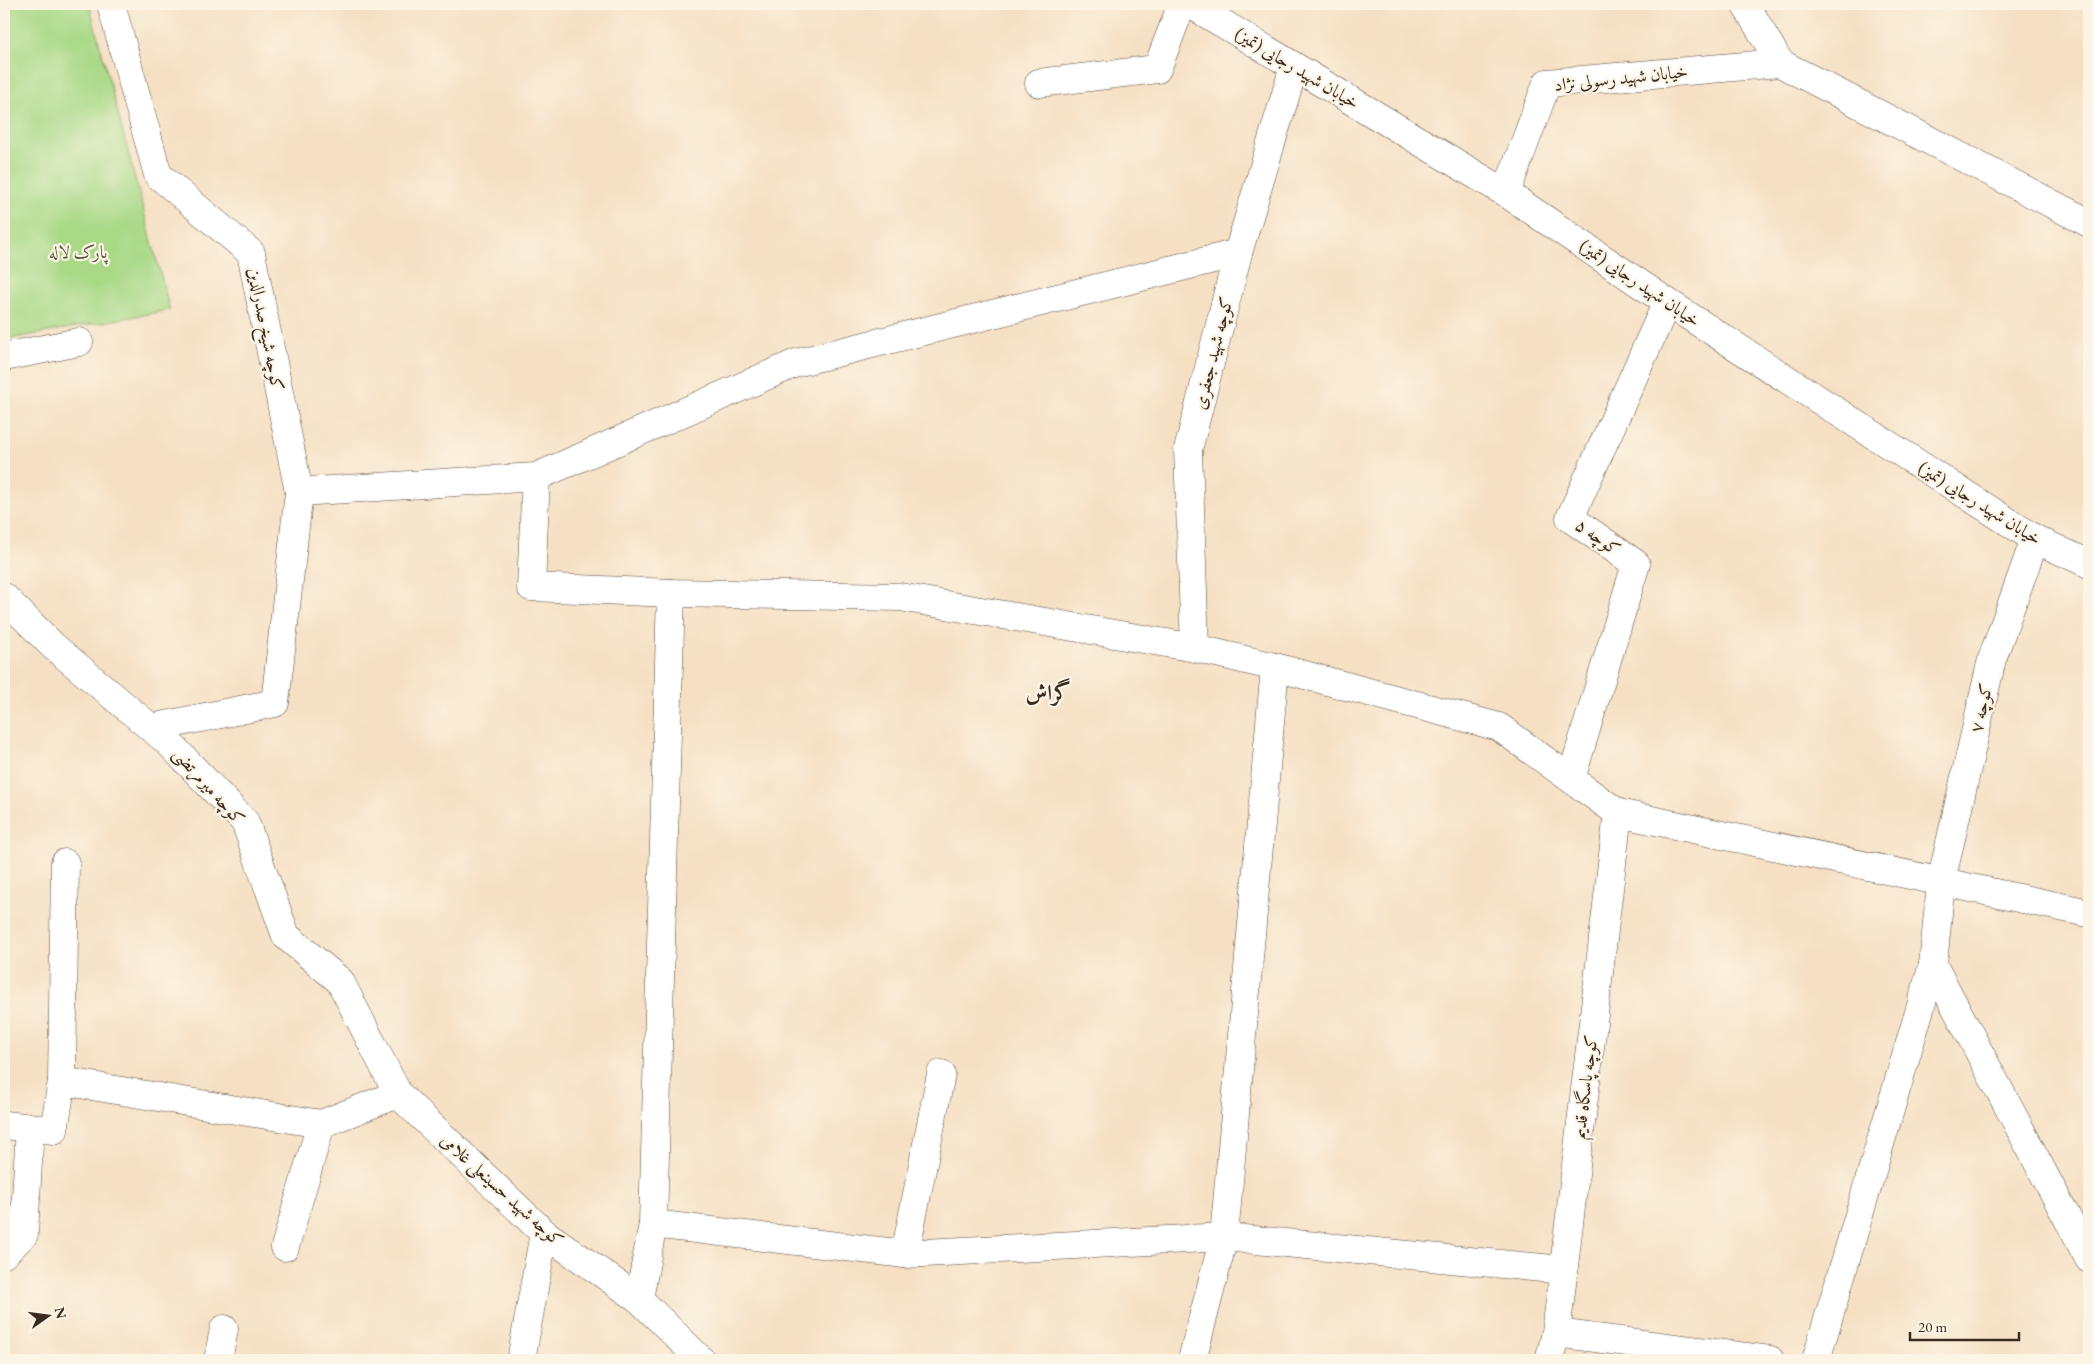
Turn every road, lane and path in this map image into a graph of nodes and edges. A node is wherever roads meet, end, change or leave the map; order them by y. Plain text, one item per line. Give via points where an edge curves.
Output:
1 (111, 4) edge
2 (1182, 4) edge
3 (1190, 4) edge
4 (1745, 4) edge
5 (1780, 63) junction
6 (1294, 67) junction
7 (1040, 83) dead end
8 (1506, 193) junction
9 (2089, 223) edge
10 (1238, 253) junction
11 (1667, 302) junction
12 (79, 342) dead end
13 (4, 357) edge
14 (536, 477) junction
15 (299, 492) junction
16 (2035, 539) junction
17 (2089, 564) edge
18 (671, 593) junction
19 (4, 597) edge
20 (1195, 648) junction
21 (1276, 667) junction
22 (151, 728) junction
23 (1571, 779) junction
24 (1618, 813) junction
25 (65, 863) dead end
26 (1942, 882) junction
27 (2089, 913) edge
28 (1933, 965) junction
29 (941, 1074) dead end
30 (62, 1080) junction
31 (398, 1094) junction
32 (321, 1124) junction
33 (17, 1126) edge
34 (653, 1224) junction
35 (544, 1233) junction
36 (1224, 1237) junction
37 (285, 1247) dead end
38 (4, 1254) edge
39 (905, 1254) junction
40 (2089, 1259) edge
41 (1563, 1270) junction
42 (639, 1299) junction
43 (224, 1329) dead end
44 (1556, 1333) junction
45 (218, 1360) edge
46 (521, 1360) edge
47 (701, 1360) edge
48 (1192, 1360) edge
49 (1549, 1360) edge
50 (1770, 1360) edge
51 (1816, 1360) edge

1 - 15 street, کوچه شیخ صدرالدین via 158,175 251,253
2 - 7 street via 1157,69
3 - 6 street, خیابان شهید رجایی (تمیز)
4 - 5 street
5 - 8 street, خیابان شهید رسولی نژاد via 1547,83
5 - 9 street
6 - 8 street, خیابان شهید رجایی (تمیز)
6 - 10 street, کوچه شهید جعفری
8 - 11 street, خیابان شهید رجایی (تمیز)
10 - 14 street via 796,363
10 - 20 street, کوچه شهید جعفری via 1188,450
11 - 16 street, خیابان شهید رجایی (تمیز)
11 - 23 street, کوچه ۵ via 1570,518 1636,564
12 - 13 street
14 - 15 street
14 - 18 street via 531,588
15 - 22 street, کوچه شیخ صدرالدین via 275,703
16 - 17 street, خیابان شهید رجایی (تمیز)
16 - 26 street, کوچه ۷ via 1992,658
18 - 20 street via 900,597
18 - 34 street
19 - 22 street, کوچه میرمرتضی via 52,645
20 - 21 street
21 - 23 street via 1499,727
21 - 36 street
22 - 31 street, کوچه میرمرتضی via 245,822 286,936 340,980
23 - 24 street
24 - 26 street
24 - 41 street, کوچه پاسگاه قدیم
25 - 30 street
26 - 27 street
26 - 28 street, کوچه ۷
28 - 40 street
28 - 51 street, کوچه ۷
29 - 39 street
30 - 32 street
30 - 33 street via 54,1130
31 - 32 street
31 - 35 street, کوچه شهید حسینعلی غلامی
32 - 37 street
33 - 38 street via 24,1234
34 - 39 street
34 - 42 street
35 - 42 street, کوچه شهید حسینعلی غلامی
35 - 46 street
36 - 39 street
36 - 41 street
36 - 48 street
41 - 44 street, کوچه پاسگاه قدیم
42 - 47 street, کوچه شهید حسینعلی غلامی
43 - 45 street
44 - 49 street, کوچه پاسگاه قدیم
44 - 50 street

